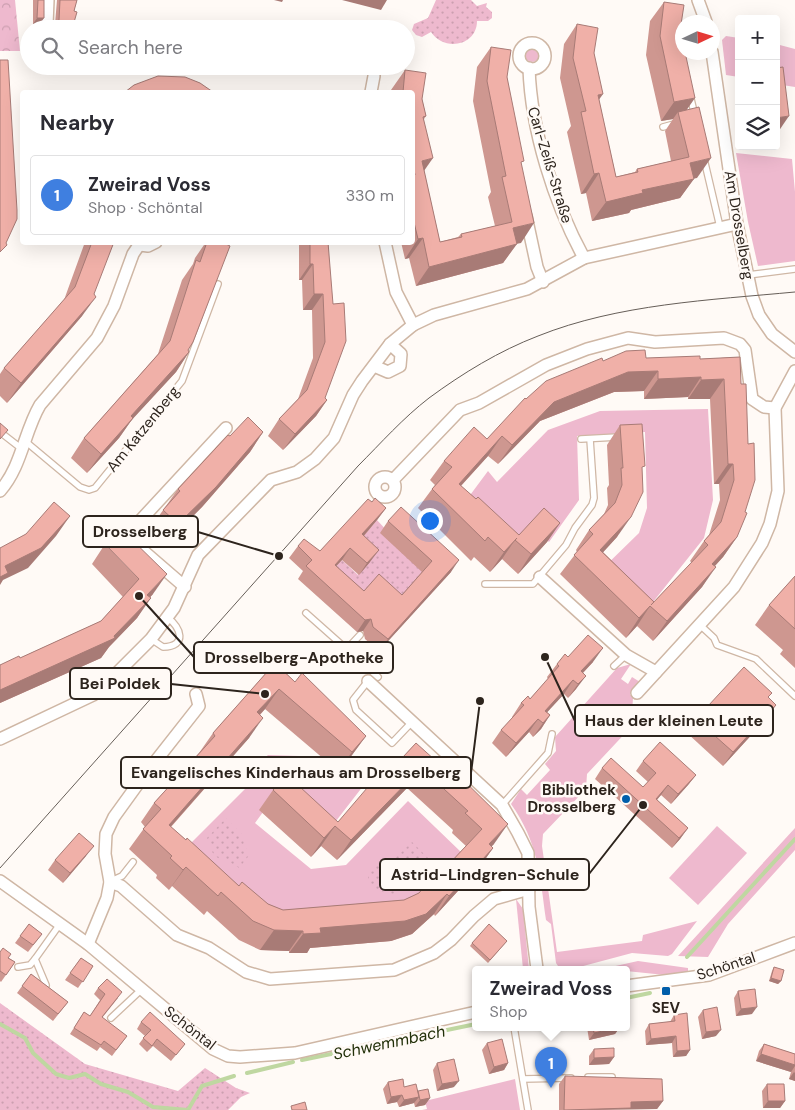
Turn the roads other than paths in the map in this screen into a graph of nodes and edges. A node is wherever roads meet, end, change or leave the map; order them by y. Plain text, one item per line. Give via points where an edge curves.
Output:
1 (48, 0) edge
2 (698, 0) edge
3 (703, 15) edge
4 (47, 20) edge
5 (713, 60) edge
6 (529, 68) dead end
7 (374, 76) dead end
8 (688, 85) edge
9 (372, 90) edge
10 (695, 118) junction
11 (687, 121) edge
12 (679, 123) edge
13 (697, 126) edge
14 (663, 127) dead end
15 (703, 156) edge
16 (524, 201) edge
17 (737, 224) junction
18 (720, 228) junction
19 (139, 245) edge
20 (386, 245) edge
21 (584, 258) junction
22 (795, 269) edge
23 (748, 275) junction
24 (543, 282) junction
25 (218, 284) edge
26 (413, 325) junction
27 (390, 344) junction
28 (795, 352) edge
29 (374, 366) junction
30 (795, 371) edge
31 (775, 408) junction
32 (226, 428) dead end
33 (209, 429) dead end
34 (0, 432) edge
35 (218, 437) junction
36 (618, 437) edge
37 (582, 439) dead end
38 (590, 439) junction
39 (23, 445) junction
40 (392, 480) dead end
41 (0, 491) edge
42 (540, 577) junction
43 (485, 584) dead end
44 (185, 587) junction
45 (306, 614) dead end
46 (167, 617) junction
47 (700, 625) junction
48 (360, 635) dead end
49 (150, 639) junction
50 (346, 650) junction
51 (626, 656) junction
52 (614, 666) dead end
53 (656, 672) junction
54 (373, 679) junction
55 (637, 693) dead end
56 (196, 694) dead end
57 (795, 696) edge
58 (412, 722) junction
59 (552, 734) dead end
60 (0, 739) edge
61 (502, 805) junction
62 (134, 862) dead end
63 (0, 881) edge
64 (110, 882) junction
65 (529, 889) junction
66 (60, 924) junction
67 (795, 943) edge
68 (88, 944) junction
69 (35, 959) junction
70 (537, 966) edge
71 (18, 967) dead end
72 (630, 985) edge
73 (46, 986) edge
74 (142, 989) junction
75 (472, 1013) edge
76 (111, 1018) dead end
77 (515, 1031) edge
78 (612, 1077) edge
79 (523, 1079) junction
80 (528, 1110) edge

1 - 4 street
2 - 3 street
5 - 17 street, Am Drosselberg
6 - 21 street, Carl-Zeiß-Straße via 530,103 537,134 563,213
7 - 9 street
8 - 10 lane
10 - 11 lane
10 - 13 lane
12 - 14 lane
15 - 18 lane
16 - 24 street
17 - 18 street
17 - 23 street, Am Drosselberg
18 - 21 street
19 - 39 street via 97,338 40,405
20 - 26 street via 396,292
21 - 24 street
22 - 23 lane
23 - 28 street, Am Drosselberg via 759,315 772,334
24 - 26 street via 434,314
25 - 39 lane, Am Katzenberg via 182,381 95,488 80,487
26 - 27 street
27 - 29 street
27 - 29 street via 401,354 400,366 388,372
29 - 44 street via 353,395 334,438 304,468 271,480 241,509 198,555
30 - 31 street
31 - 40 street via 764,407 752,399 745,350 734,340 655,342 628,338 546,365 479,403 460,410
31 - 47 street via 778,491 770,524 734,587
32 - 35 street
33 - 35 street
34 - 39 lane
35 - 44 street via 126,536
36 - 38 lane
37 - 38 lane
38 - 42 lane via 592,505
39 - 41 street via 10,478
42 - 43 lane via 533,584
42 - 51 street
44 - 46 street
45 - 50 lane
46 - 49 street
46 - 49 lane via 180,630 180,639 176,644 164,647
47 - 53 street
47 - 57 lane via 717,645 756,658
48 - 50 lane
49 - 60 street via 93,694
50 - 54 lane
51 - 52 lane
51 - 53 street
53 - 55 street
54 - 58 street
54 - 58 lane via 353,700 356,710 392,743
56 - 64 street via 199,706 120,808 106,834 105,854
58 - 61 street
59 - 61 lane via 548,753
61 - 65 street via 528,853
62 - 64 lane via 122,876
63 - 66 street, Schöntal
64 - 65 street via 128,891 177,935 209,948 246,972 270,978 394,970 419,962 451,940 494,899
64 - 68 street via 107,898
65 - 70 street
66 - 68 street, Schöntal
66 - 69 lane
67 - 72 street, Schöntal via 709,975
68 - 74 street, Schöntal
69 - 71 lane via 30,965
69 - 73 lane
74 - 75 street, Schöntal via 213,1049 240,1057 296,1053
74 - 76 lane
77 - 79 lane
78 - 79 lane
79 - 80 lane

